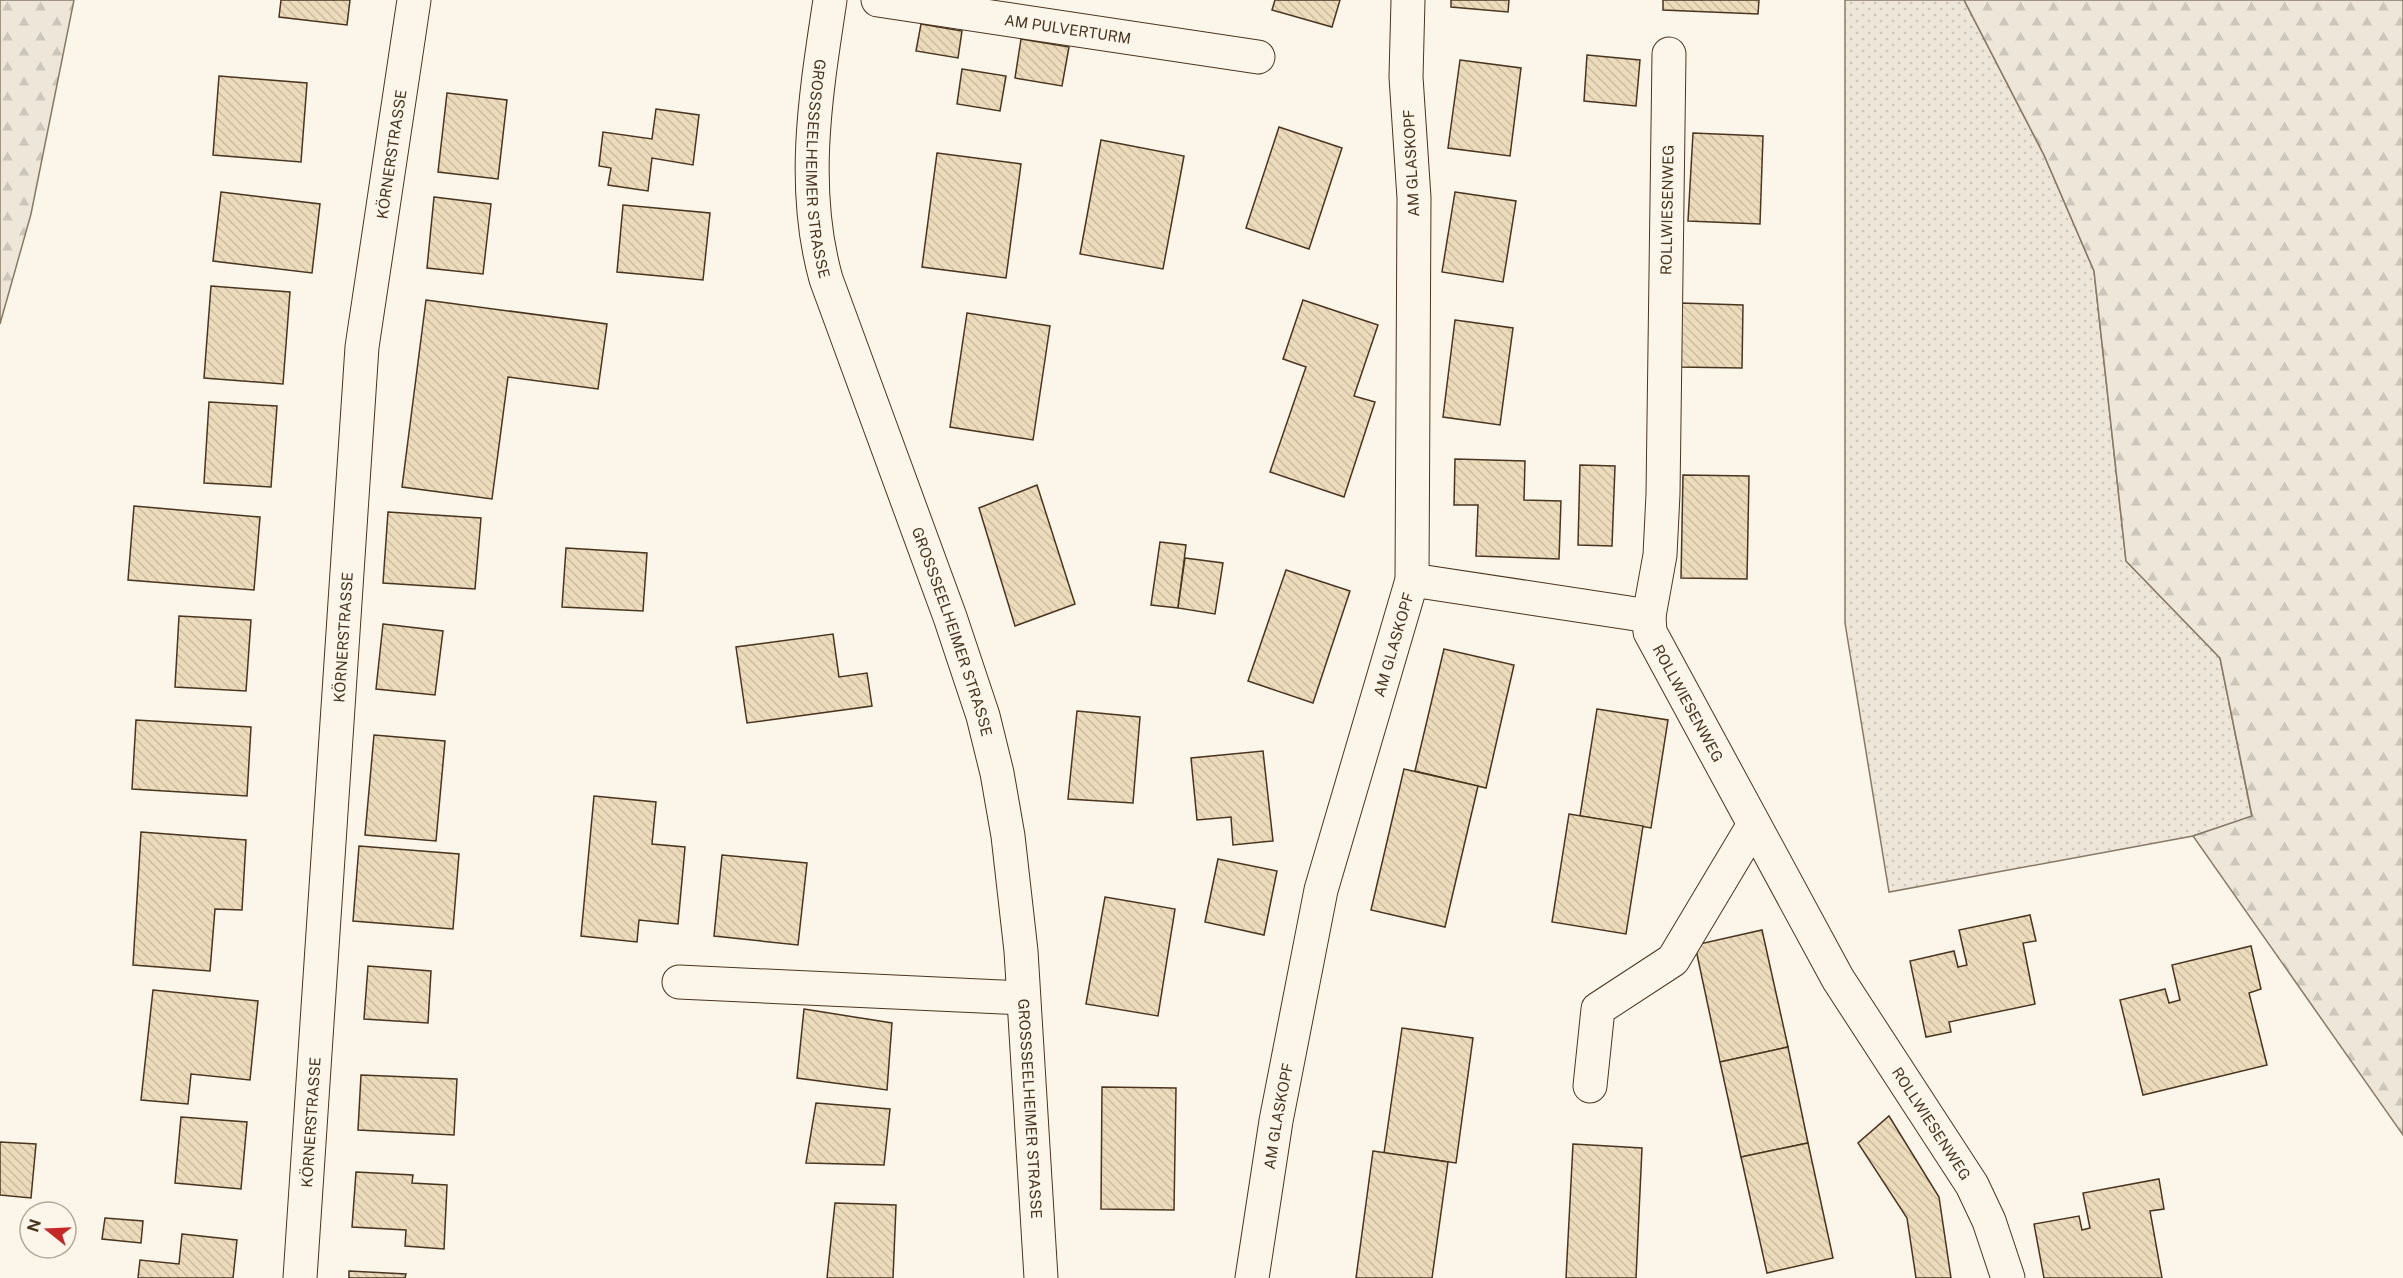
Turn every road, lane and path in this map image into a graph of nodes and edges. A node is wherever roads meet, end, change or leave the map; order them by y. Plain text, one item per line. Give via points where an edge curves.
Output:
1 (414, 0) edge
2 (830, 0) edge
3 (878, 0) edge
4 (1407, 0) edge
5 (1669, 54) dead end
6 (1258, 57) dead end
7 (1412, 580) junction
8 (1649, 616) junction
9 (1753, 826) junction
10 (680, 982) dead end
11 (1023, 998) junction
12 (1590, 1086) dead end
13 (300, 1278) edge
14 (1041, 1278) edge
15 (1252, 1278) edge
16 (2008, 1278) edge

1 - 13 street, KÖRNERSTRASSE via 362,346
2 - 11 street, GROSSSEELHEIMER STRASSE via 813,110 812,172 818,248 983,716 1008,836
3 - 6 street, AM PULVERTURM
4 - 7 street, AM GLASKOPF via 1406,77 1414,198
5 - 8 street, ROLLWIESENWEG via 1663,494 1660,555
7 - 8 street
7 - 15 street, AM GLASKOPF via 1321,890 1276,1121
8 - 9 street, ROLLWIESENWEG via 1654,642
9 - 12 street via 1673,960 1598,1009
9 - 16 street, ROLLWIESENWEG via 1838,978 1972,1185
10 - 11 street
11 - 14 street, GROSSSEELHEIMER STRASSE

